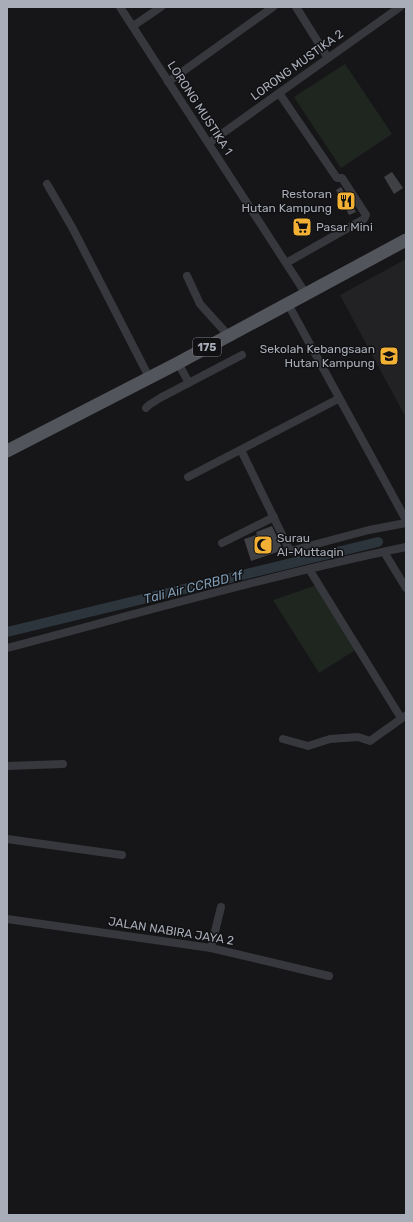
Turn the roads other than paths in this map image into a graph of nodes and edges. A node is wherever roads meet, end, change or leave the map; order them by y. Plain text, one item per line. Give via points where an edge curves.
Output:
1 (120, 7) edge
2 (160, 7) edge
3 (273, 7) edge
4 (296, 7) edge
5 (400, 7) edge
6 (133, 26) junction
7 (328, 58) junction
8 (168, 82) junction
9 (279, 93) junction
10 (209, 143) junction
11 (47, 184) dead end
12 (406, 240) edge
13 (286, 263) junction
14 (187, 276) dead end
15 (306, 294) junction
16 (288, 304) junction
17 (228, 336) junction
18 (242, 355) dead end
19 (178, 362) junction
20 (149, 377) junction
21 (189, 383) junction
22 (338, 399) junction
23 (146, 408) dead end
24 (241, 450) junction
25 (7, 451) edge
26 (188, 477) dead end
27 (274, 517) junction
28 (406, 522) edge
29 (222, 543) dead end
30 (406, 547) edge
31 (384, 552) junction
32 (309, 569) junction
33 (406, 588) edge
34 (7, 648) edge
35 (404, 717) edge
36 (284, 739) dead end
37 (63, 764) dead end
38 (7, 766) edge
39 (7, 839) edge
40 (122, 855) dead end
41 (221, 907) dead end
42 (7, 919) edge
43 (212, 948) junction
44 (329, 976) dead end

1 - 6 street, LORONG MUSTIKA 1
2 - 6 street
3 - 8 street
4 - 7 street
5 - 7 street, LORONG MUSTIKA 2
6 - 8 street, LORONG MUSTIKA 1
7 - 9 street, LORONG MUSTIKA 2
8 - 10 street, LORONG MUSTIKA 1
9 - 10 street, LORONG MUSTIKA 2
9 - 13 street via 337,178 342,178 366,215 364,219
10 - 13 street, LORONG MUSTIKA 1
11 - 20 street
12 - 15 main road, 175
13 - 15 street, LORONG MUSTIKA 1
14 - 17 street via 200,304
15 - 16 main road, 175
16 - 17 main road, 175
16 - 22 street
17 - 19 main road, 175
18 - 21 street
19 - 20 main road, 175
19 - 21 street
20 - 25 main road, 175
21 - 23 street
22 - 24 street
22 - 28 street
24 - 26 street
24 - 27 street
27 - 28 street via 288,549 293,552
27 - 29 street
30 - 31 street
31 - 32 street
31 - 33 street
32 - 34 street
32 - 35 street
35 - 36 street via 370,741 358,737 330,739 308,746
37 - 38 street
39 - 40 street
41 - 43 street
42 - 43 street, JALAN NABIRA JAYA 2
43 - 44 street, JALAN NABIRA JAYA 2

